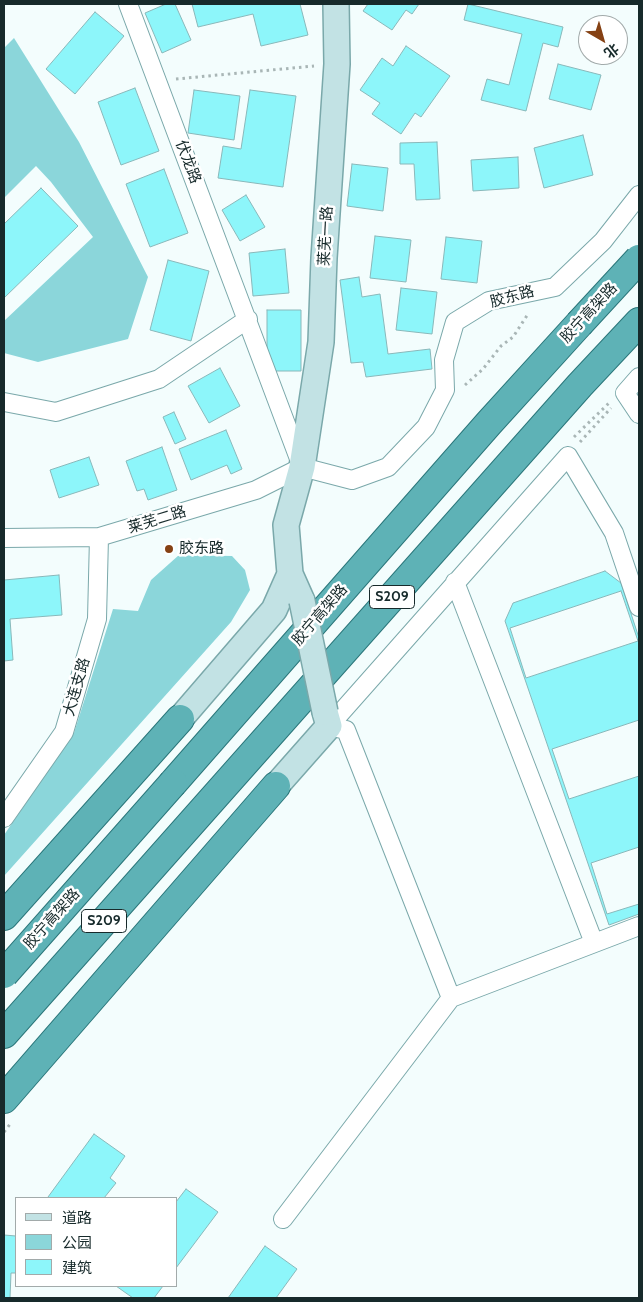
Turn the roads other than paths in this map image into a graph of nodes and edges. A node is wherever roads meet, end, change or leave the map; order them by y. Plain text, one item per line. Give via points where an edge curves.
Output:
1 (128, 4) edge
2 (336, 4) edge
3 (639, 195) edge
4 (639, 259) edge
5 (248, 320) junction
6 (639, 322) edge
7 (639, 377) edge
8 (4, 402) edge
9 (639, 414) edge
10 (302, 467) junction
11 (99, 537) junction
12 (4, 538) edge
13 (290, 574) junction
14 (455, 582) junction
15 (639, 607) edge
16 (180, 719) joint
17 (327, 719) junction
18 (276, 786) joint
19 (4, 818) edge
20 (4, 916) edge
21 (639, 926) edge
22 (594, 943) junction
23 (4, 974) edge
24 (450, 998) junction
25 (4, 1034) edge
26 (4, 1099) edge
27 (283, 1219) dead end

1 - 5 street, 伏龙路
2 - 10 main road, 莱芜一路 via 337,64 321,342
3 - 10 street, 胶东路 via 604,241 555,287 489,300 455,322 444,360 445,390 426,427 388,467 352,480
4 - 23 highway, 胶宁高架路 / S209, bridge via 489,423
5 - 8 street via 159,379 56,412
5 - 10 street, 伏龙路
6 - 25 highway, S209
7 - 9 street via 624,393
10 - 11 street, 莱芜二路 via 256,490
10 - 13 main road, 莱芜一路 via 286,525
11 - 12 street, 莱芜二路
11 - 19 street, 大连支路 via 97,619 64,732
13 - 16 main road via 274,610
13 - 17 main road, bridge via 302,601
14 - 15 street via 568,456 614,534
14 - 17 street
14 - 22 street
16 - 20 highway
17 - 18 main road
17 - 24 street via 346,730
18 - 26 highway
21 - 22 street
22 - 24 street
24 - 27 street

